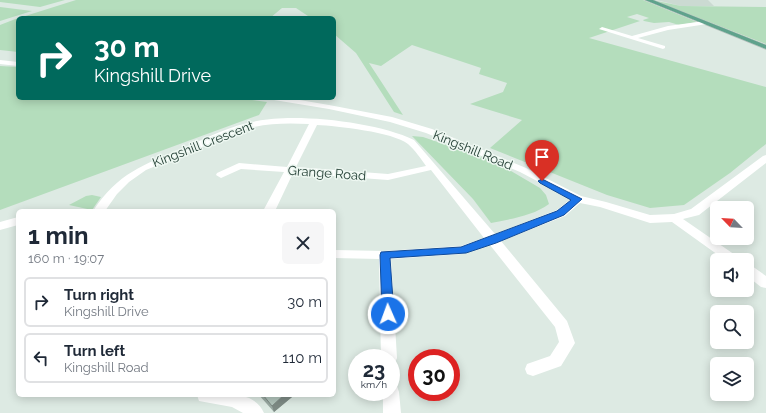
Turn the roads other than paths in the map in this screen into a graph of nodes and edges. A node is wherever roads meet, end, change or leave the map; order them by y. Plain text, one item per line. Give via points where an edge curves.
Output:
1 (648, 0) edge
2 (705, 23) junction
3 (602, 29) dead end
4 (632, 38) junction
5 (663, 47) dead end
6 (766, 47) edge
7 (0, 62) edge
8 (16, 64) edge
9 (286, 100) edge
10 (314, 122) junction
11 (766, 158) edge
12 (433, 167) junction
13 (291, 170) junction
14 (221, 175) dead end
15 (578, 199) junction
16 (100, 209) edge
17 (270, 209) edge
18 (674, 218) junction
19 (16, 222) edge
20 (0, 226) edge
21 (492, 240) junction
22 (724, 253) edge
23 (336, 254) edge
24 (385, 255) junction
25 (754, 274) edge
26 (766, 283) edge
27 (390, 349) edge
28 (533, 369) dead end
29 (224, 397) edge
30 (391, 401) edge
31 (255, 413) edge
32 (392, 413) edge

1 - 2 main road
2 - 4 street via 668,28
2 - 6 main road
3 - 4 street
4 - 5 street
7 - 8 street
9 - 15 street, Kingshill Road via 392,120 429,131 523,170
10 - 12 street, Kingshill Crescent via 348,124 401,137 411,142
10 - 13 street
10 - 16 street, Kingshill Crescent via 281,120 240,128 143,168 113,192
11 - 18 street, Kingshill Road via 695,212
12 - 13 street, Grange Road via 388,177
12 - 21 street, Kingshill Crescent
13 - 14 street, Grange Road via 239,166
13 - 17 street
15 - 18 street, Kingshill Road via 650,219
15 - 21 street via 561,213
18 - 22 street
19 - 20 street
21 - 24 street via 462,250
21 - 28 street, Kingshill Crescent via 562,325 567,343 555,361
23 - 24 street
24 - 27 street
25 - 26 street
29 - 31 street via 233,398
30 - 32 street

